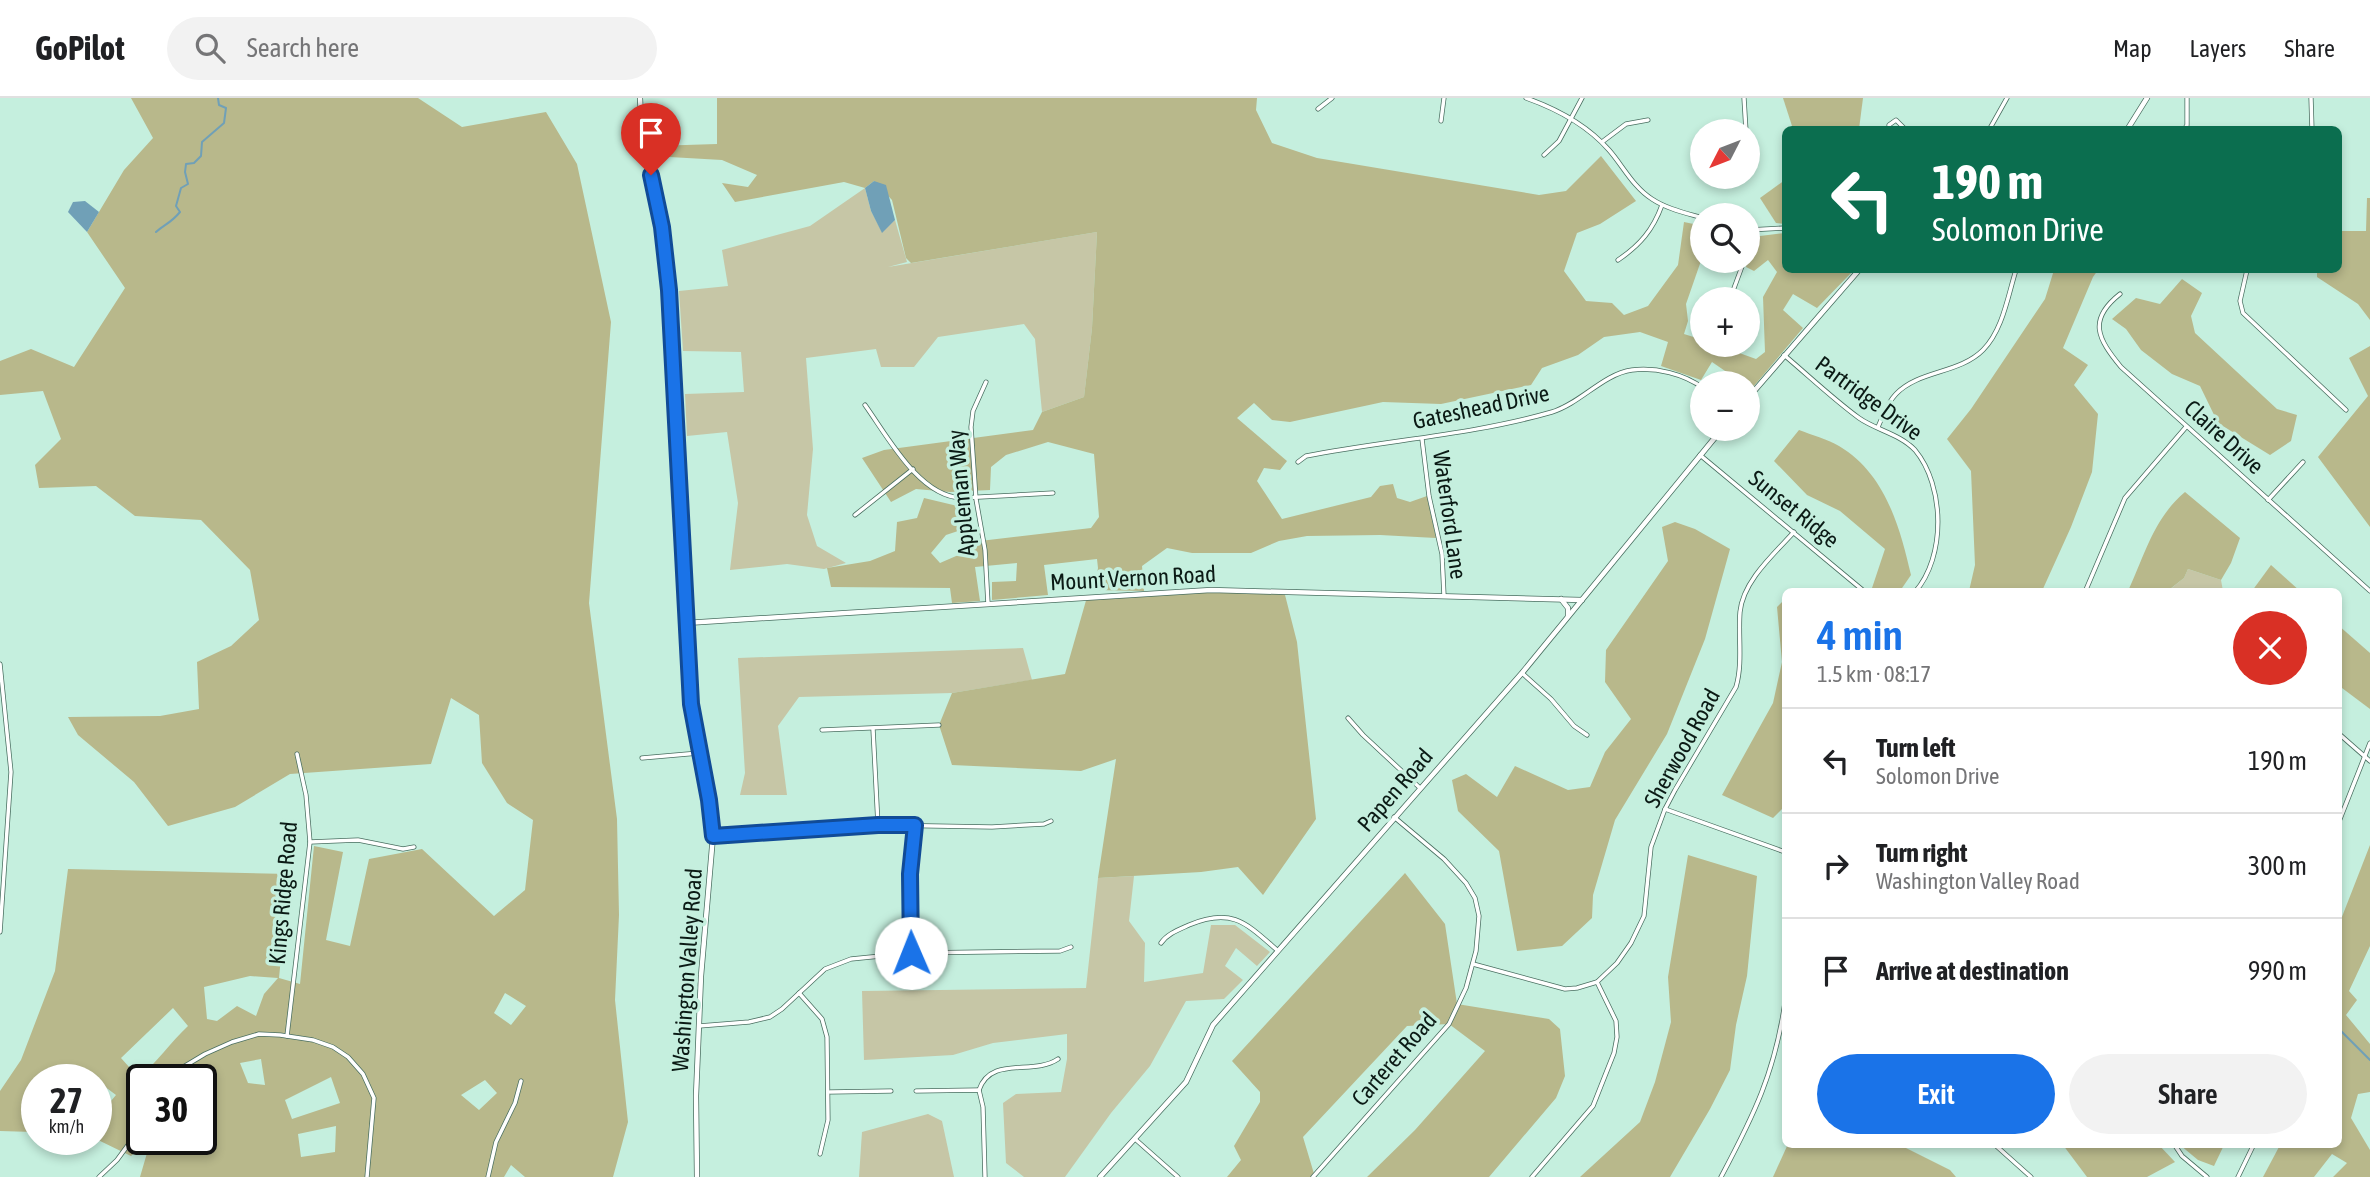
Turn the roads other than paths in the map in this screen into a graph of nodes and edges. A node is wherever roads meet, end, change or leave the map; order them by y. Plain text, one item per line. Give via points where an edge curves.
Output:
1 (640, 98) edge
2 (1332, 98) edge
3 (1444, 98) edge
4 (1526, 98) edge
5 (1582, 98) edge
6 (1744, 98) edge
7 (2007, 98) edge
8 (2147, 98) edge
9 (2187, 98) edge
10 (2311, 98) edge
11 (1318, 109) dead end
12 (1570, 118) junction
13 (1745, 119) edge
14 (1648, 120) dead end
15 (1441, 121) dead end
16 (1889, 126) edge
17 (1902, 126) edge
18 (1991, 126) edge
19 (2130, 126) edge
20 (2186, 126) edge
21 (2312, 126) edge
22 (1602, 142) junction
23 (1544, 155) dead end
24 (1662, 205) junction
25 (1690, 214) edge
26 (1782, 228) edge
27 (1760, 230) edge
28 (1618, 260) dead end
29 (1856, 273) edge
30 (2015, 273) edge
31 (2246, 273) edge
32 (2120, 294) dead end
33 (1784, 355) junction
34 (1690, 381) edge
35 (986, 382) dead end
36 (1760, 384) edge
37 (865, 405) dead end
38 (2346, 410) dead end
39 (2186, 427) junction
40 (1877, 428) junction
41 (1422, 439) junction
42 (1712, 441) edge
43 (1700, 455) junction
44 (1298, 462) dead end
45 (2303, 462) dead end
46 (913, 470) junction
47 (1053, 494) dead end
48 (976, 499) junction
49 (2268, 500) junction
50 (855, 515) dead end
51 (1794, 532) junction
52 (1860, 588) edge
53 (1918, 588) edge
54 (2087, 588) edge
55 (2370, 591) edge
56 (1444, 596) junction
57 (1560, 599) junction
58 (1583, 600) junction
59 (988, 604) junction
60 (1568, 617) junction
61 (686, 623) junction
62 (0, 664) edge
63 (1522, 673) junction
64 (1348, 718) dead end
65 (939, 725) dead end
66 (873, 729) junction
67 (822, 730) dead end
68 (1587, 735) dead end
69 (2342, 736) edge
70 (2370, 743) edge
71 (699, 753) junction
72 (297, 754) dead end
73 (642, 758) dead end
74 (2368, 759) edge
75 (1420, 788) junction
76 (1665, 809) junction
77 (2342, 815) edge
78 (1394, 817) junction
79 (1051, 821) dead end
80 (878, 825) junction
81 (915, 825) junction
82 (713, 836) junction
83 (310, 842) junction
84 (414, 847) dead end
85 (1782, 851) edge
86 (0, 932) edge
87 (1161, 943) dead end
88 (1071, 947) dead end
89 (1277, 950) junction
90 (911, 953) junction
91 (1473, 964) junction
92 (1597, 982) junction
93 (799, 993) junction
94 (1782, 1020) edge
95 (699, 1026) junction
96 (287, 1036) junction
97 (1058, 1059) dead end
98 (189, 1064) edge
99 (521, 1081) dead end
100 (979, 1090) junction
101 (891, 1091) dead end
102 (916, 1091) dead end
103 (829, 1092) junction
104 (1135, 1139) junction
105 (126, 1148) edge
106 (1998, 1148) edge
107 (2177, 1148) edge
108 (2252, 1148) edge
109 (820, 1154) dead end
110 (99, 1177) edge
111 (367, 1177) edge
112 (488, 1177) edge
113 (697, 1177) edge
114 (985, 1177) edge
115 (1100, 1177) edge
116 (1178, 1177) edge
117 (1313, 1177) edge
118 (1532, 1177) edge
119 (1721, 1177) edge
120 (2031, 1177) edge
121 (2207, 1177) edge
122 (2238, 1177) edge

1 - 61 street, Washington Valley Road via 669,290
2 - 11 street
3 - 15 street
4 - 12 street
5 - 12 street
6 - 13 street
7 - 18 street
8 - 19 street
9 - 20 street
10 - 21 street
12 - 22 street
12 - 23 street via 1559,141
14 - 22 street via 1626,124
16 - 17 street via 1896,120
22 - 24 street via 1637,187
24 - 25 street
24 - 28 street via 1648,234
26 - 27 street
29 - 33 street
30 - 40 street via 1988,344 1971,360 1904,387 1888,404
31 - 38 street via 2239,301 2243,313
32 - 39 street, Claire Drive via 2100,319 2101,338 2121,367
33 - 36 street
33 - 40 street, Partridge Drive
34 - 41 street, Gateshead Drive via 1677,374 1632,370 1561,409
35 - 48 street, Appleman Way via 972,418
37 - 46 street
39 - 49 street, Claire Drive
39 - 54 street via 2125,498
40 - 53 street, Partridge Drive via 1914,450 1928,473 1935,500 1936,553
41 - 44 street, Gateshead Drive via 1306,456
41 - 56 street, Waterford Lane via 1442,554
42 - 43 street, Papen Road
43 - 51 street, Sunset Ridge
43 - 58 street, Papen Road
45 - 49 street
46 - 48 street via 942,494
46 - 50 street
47 - 48 street
48 - 59 street, Appleman Way
49 - 55 street, Claire Drive
51 - 52 street, Sunset Ridge
51 - 76 street, Sherwood Road via 1745,592 1736,687
56 - 57 street, Mount Vernon Road
56 - 59 street, Mount Vernon Road via 1211,590
57 - 58 street, Mount Vernon Road
57 - 60 street via 1568,608
58 - 60 street, Papen Road
59 - 61 street, Mount Vernon Road
60 - 63 street, Papen Road
61 - 71 street, Washington Valley Road
62 - 86 street via 11,772
63 - 68 street
63 - 75 street, Papen Road
64 - 75 street
65 - 66 street
66 - 67 street
66 - 80 street
69 - 74 street
70 - 74 street
71 - 73 street
71 - 82 street, Washington Valley Road
72 - 83 street, Kings Ridge Road
74 - 77 street
75 - 78 street, Papen Road
76 - 85 street
76 - 92 street, Sherwood Road via 1651,847 1641,924 1617,963
78 - 89 street, Papen Road
78 - 91 street, Carteret Road via 1444,859 1475,898 1479,925
79 - 81 street via 992,827
80 - 81 street
80 - 82 street
81 - 90 street
82 - 95 street, Washington Valley Road
83 - 84 street via 358,840
83 - 96 street, Kings Ridge Road
87 - 89 street via 1203,920 1226,917 1246,923
88 - 90 street via 1060,951
89 - 104 street, Papen Road via 1209,1030 1186,1082
90 - 93 street via 836,963
91 - 92 street via 1565,989
91 - 117 street, Carteret Road via 1449,1024
92 - 118 street via 1616,1021 1614,1053 1593,1107
93 - 95 street via 776,1014 761,1020
93 - 103 street via 825,1027
94 - 119 street via 1756,1112
95 - 113 street, Washington Valley Road
96 - 98 street via 259,1034
96 - 111 street via 333,1047 363,1074 374,1101
97 - 100 street via 998,1070 984,1079
99 - 112 street via 496,1142
100 - 102 street
100 - 114 street
101 - 103 street
103 - 109 street
104 - 115 street, Papen Road
104 - 116 street
105 - 110 street
106 - 120 street
107 - 121 street
108 - 122 street

